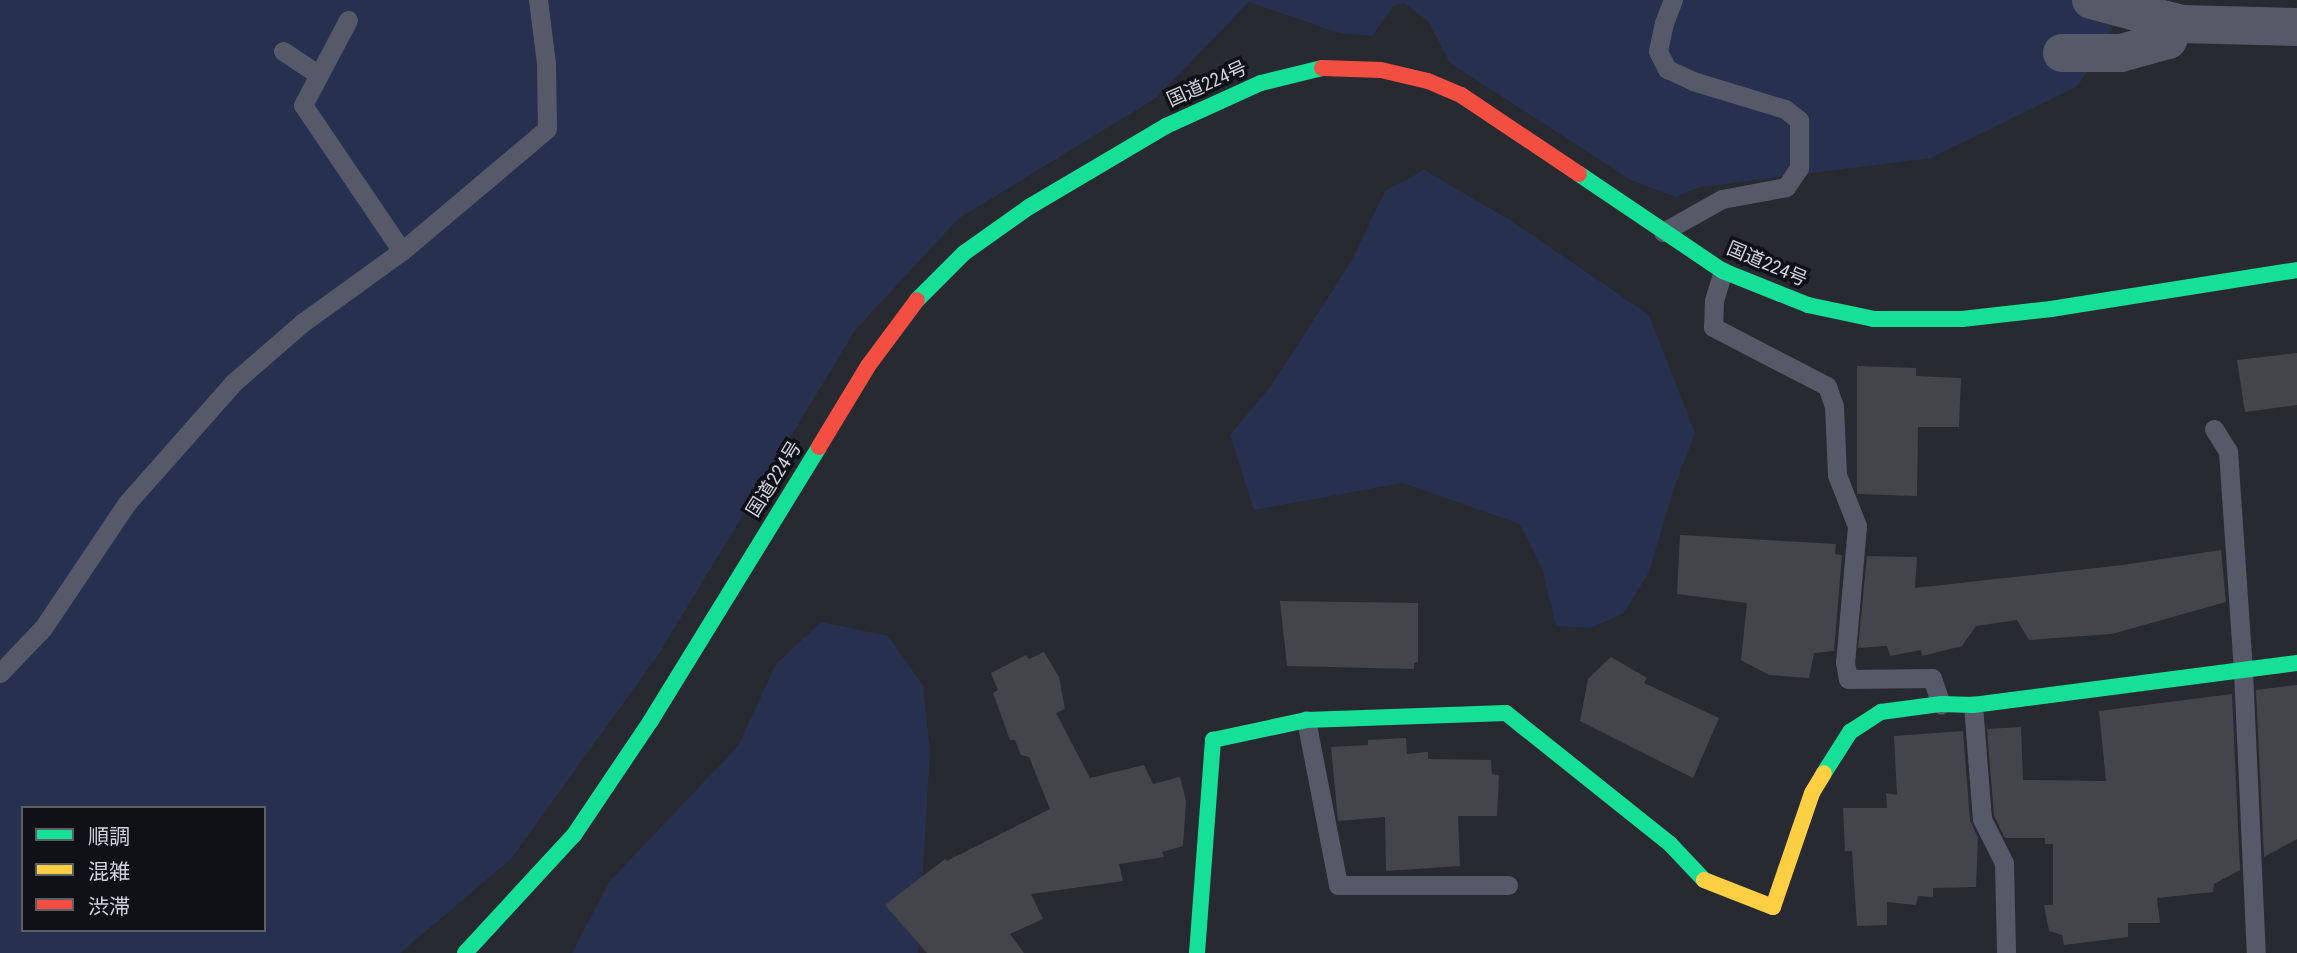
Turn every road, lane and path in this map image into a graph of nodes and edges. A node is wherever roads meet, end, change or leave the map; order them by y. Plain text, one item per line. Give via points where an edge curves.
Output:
1 (538, 0) edge
2 (1673, 0) edge
3 (2091, 0) edge
4 (348, 20) dead end
5 (2173, 22) junction
6 (2297, 27) edge
7 (283, 51) dead end
8 (2062, 54) dead end
9 (319, 75) junction
10 (1662, 232) junction
11 (401, 251) junction
12 (1723, 271) junction
13 (2297, 271) edge
14 (2214, 429) dead end
15 (2297, 663) edge
16 (2243, 671) junction
17 (0, 673) edge
18 (1941, 704) junction
19 (1973, 705) junction
20 (1306, 720) junction
21 (1507, 885) dead end
22 (465, 953) edge
23 (1197, 953) edge
24 (2007, 953) edge
25 (2256, 953) edge

1 - 11 lane via 546,63 547,129
2 - 10 lane via 1658,51 1667,69 1785,108 1799,120 1799,167 1786,187 1722,199
3 - 5 street
4 - 9 lane
5 - 6 street
5 - 8 street via 2168,40 2121,53
7 - 9 lane
9 - 11 lane via 303,105
10 - 12 main road, 国道224号
10 - 22 main road, 国道224号 via 1461,95 1428,81 1381,70 1325,67 1261,83 1166,126 1030,207 964,253 916,301 868,366 650,722 574,835
11 - 17 lane via 302,323 233,383 127,503 43,628
12 - 13 main road, 国道224号 via 1808,305 1874,319 1962,319
12 - 18 lane via 1713,327 1827,386 1834,406 1837,474 1857,526 1845,662 1848,679 1932,678
14 - 16 lane via 2228,451
15 - 16 main road
16 - 19 main road
16 - 25 lane
18 - 19 main road
18 - 20 main road via 1881,712 1850,732 1812,793 1773,907 1703,880 1671,844 1506,713
19 - 24 lane via 1982,819 2004,863
20 - 21 lane via 1338,885
20 - 23 main road via 1213,740

